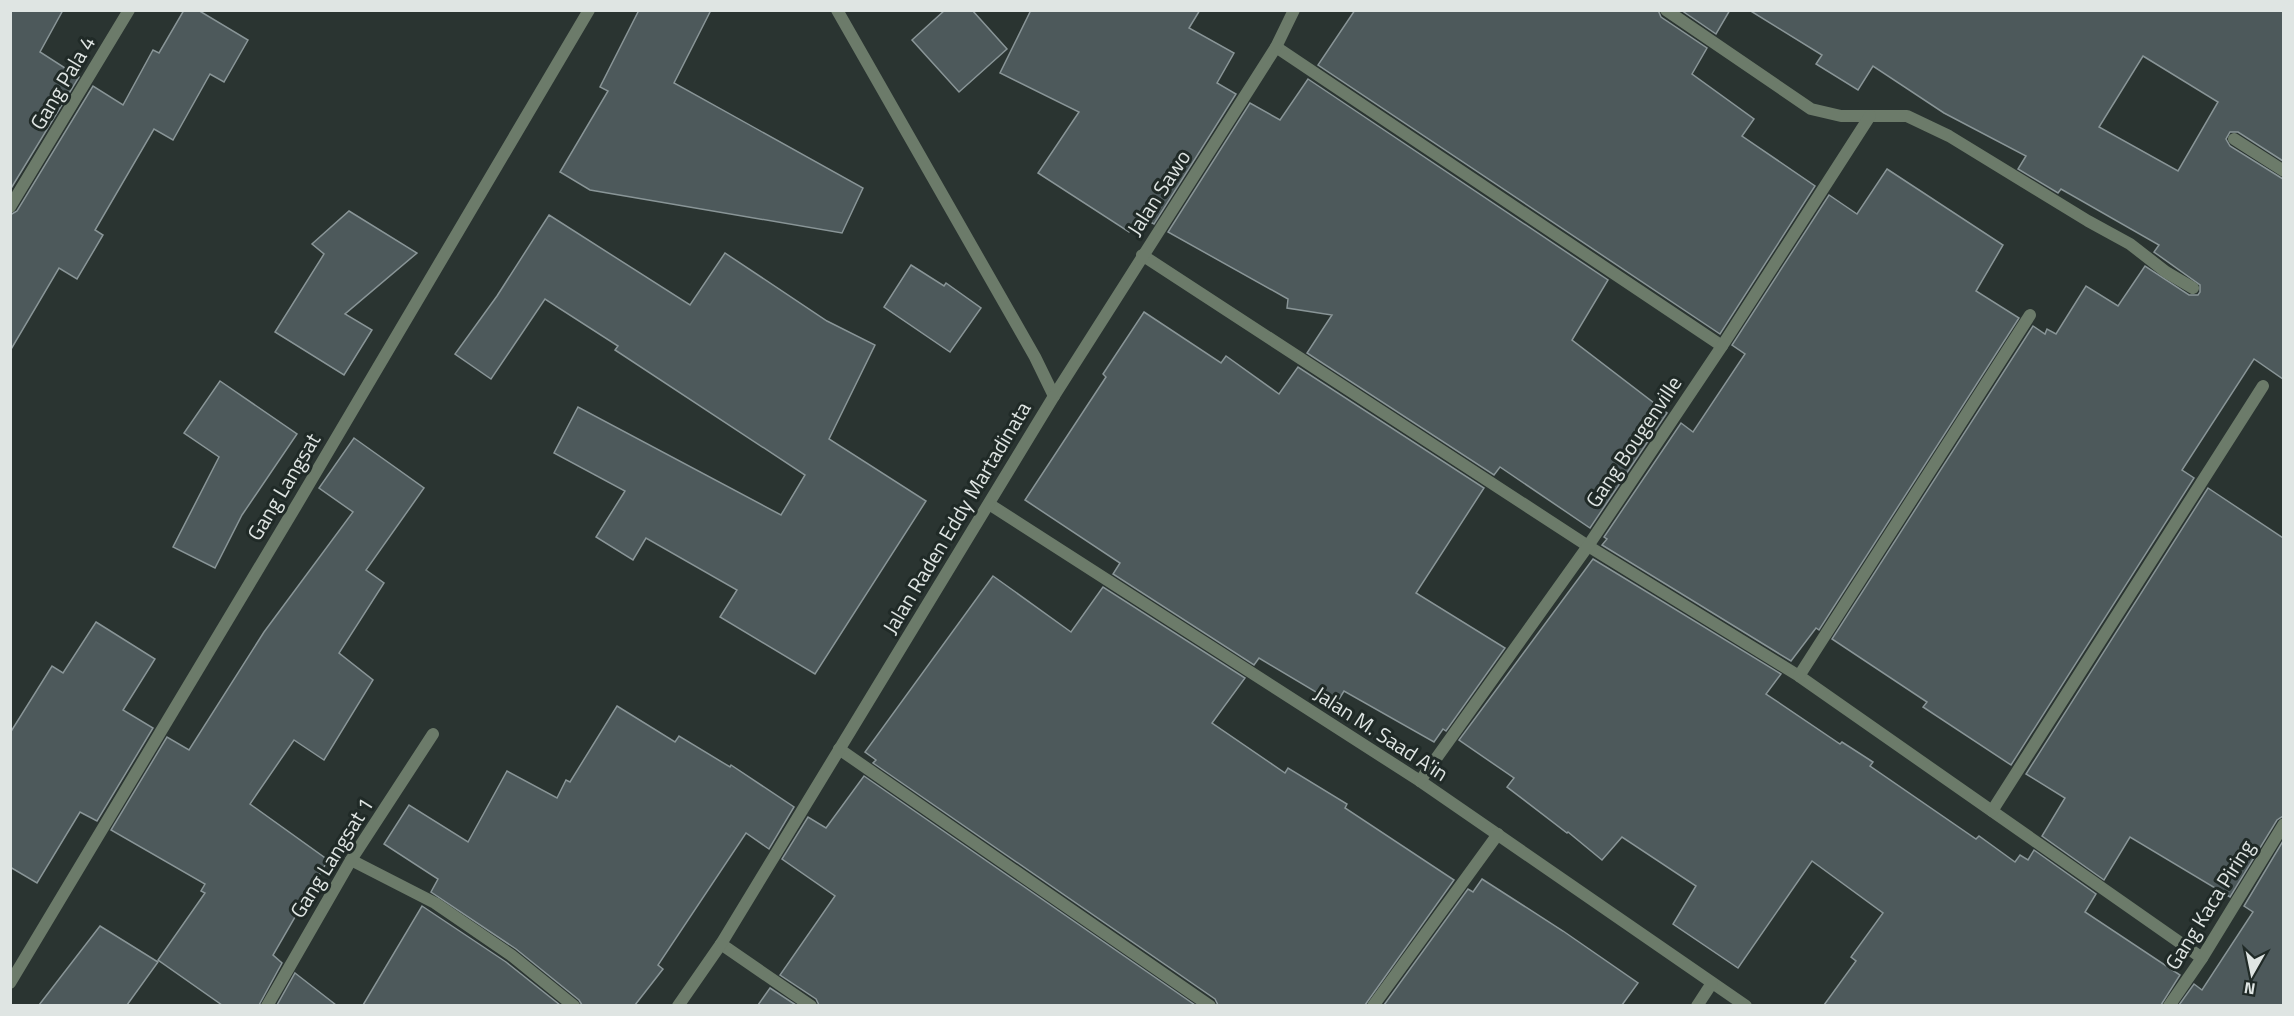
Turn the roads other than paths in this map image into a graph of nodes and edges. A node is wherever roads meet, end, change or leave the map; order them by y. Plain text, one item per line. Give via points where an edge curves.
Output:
1 (129, 10) edge
2 (589, 10) edge
3 (837, 10) edge
4 (1294, 10) edge
5 (1666, 10) edge
6 (1276, 47) junction
7 (1870, 116) junction
8 (2234, 139) dead end
9 (2283, 171) edge
10 (10, 207) edge
11 (1142, 255) junction
12 (2193, 288) dead end
13 (2030, 315) dead end
14 (1722, 346) junction
15 (2263, 386) dead end
16 (1054, 396) junction
17 (989, 504) junction
18 (1588, 546) junction
19 (1799, 676) junction
20 (433, 734) dead end
21 (839, 749) junction
22 (1420, 781) junction
23 (1992, 811) junction
24 (2283, 827) edge
25 (1498, 834) junction
26 (351, 860) junction
27 (721, 944) junction
28 (2202, 957) junction
29 (10, 983) edge
30 (1712, 983) junction
31 (267, 1005) edge
32 (574, 1005) edge
33 (678, 1005) edge
34 (811, 1005) edge
35 (1210, 1005) edge
36 (1373, 1005) edge
37 (1696, 1005) edge
38 (1746, 1005) edge
39 (2169, 1005) edge

1 - 10 street, Gang Pala 4
2 - 29 street, Gang Langsat
3 - 16 street, Jalan Raden Eddy Martadinata
4 - 6 street, Jalan Sawo
5 - 7 street via 1811,109 1841,116
6 - 11 street, Jalan Sawo
6 - 14 street
7 - 12 street via 1907,116 1949,136 2130,244
7 - 14 street, Gang Bougenville
8 - 9 street
11 - 16 street, Jalan Sawo
11 - 18 street
13 - 19 street
14 - 18 street, Gang Bougenville
15 - 23 street
16 - 17 street, Jalan Raden Eddy Martadinata
17 - 21 street, Jalan Raden Eddy Martadinata
17 - 22 street, Jalan M. Saad A'in
18 - 19 street
18 - 22 street, Gang Bougenville
19 - 23 street
20 - 26 street, Gang Langsat 1
21 - 27 street, Jalan Raden Eddy Martadinata
21 - 35 street
22 - 25 street, Jalan M. Saad A'in
23 - 28 street
24 - 28 street, Gang Kaca Piring
25 - 30 street, Jalan M. Saad A'in
25 - 36 street
26 - 31 street, Gang Langsat 1
26 - 32 street via 435,903 511,955
27 - 33 street, Jalan Raden Eddy Martadinata
27 - 34 street
28 - 39 street, Gang Kaca Piring
30 - 37 street
30 - 38 street, Jalan M. Saad A'in

